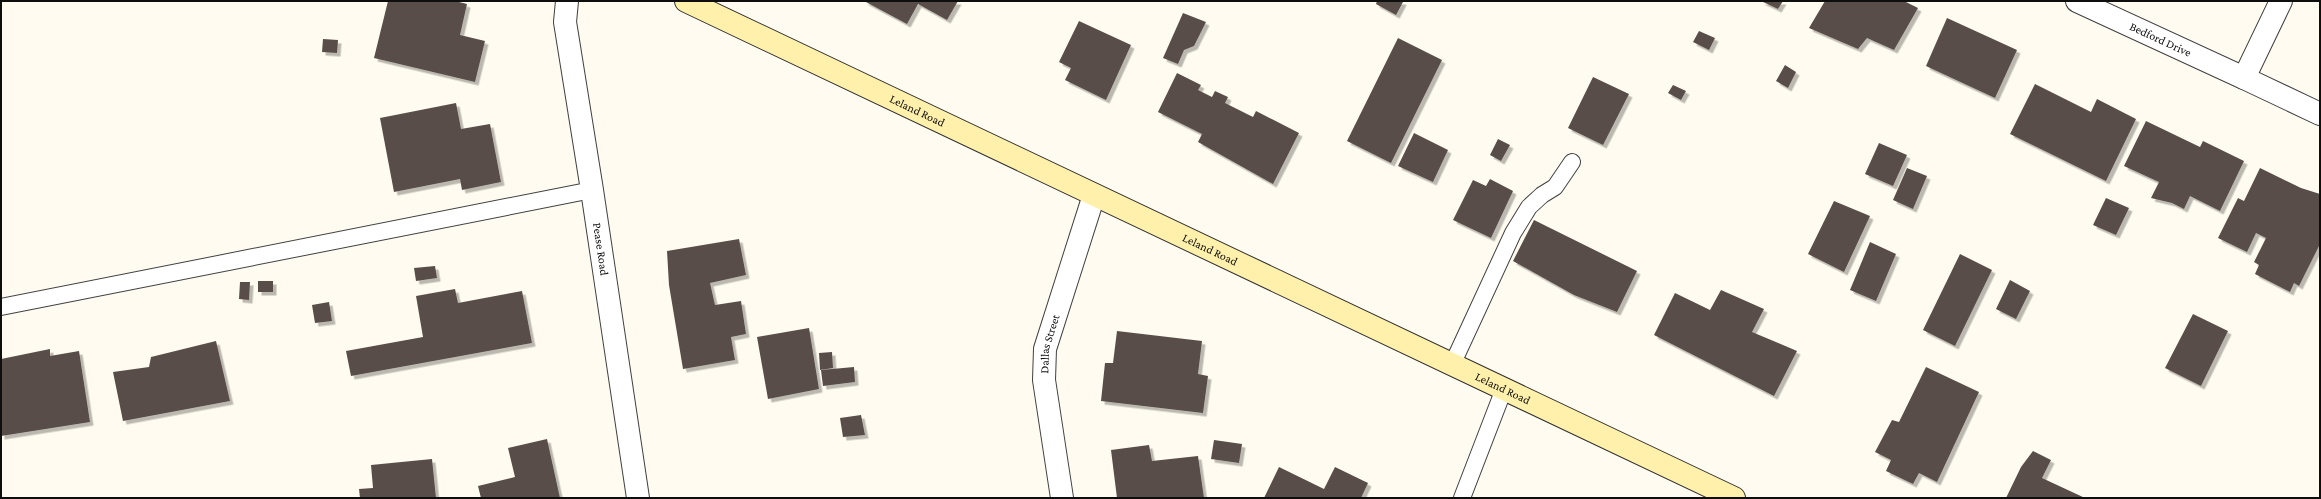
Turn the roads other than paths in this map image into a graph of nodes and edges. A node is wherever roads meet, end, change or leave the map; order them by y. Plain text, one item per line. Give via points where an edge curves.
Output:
1 (567, 1) edge
2 (686, 1) edge
3 (2077, 1) edge
4 (2281, 1) edge
5 (2244, 78) junction
6 (2320, 114) edge
7 (1572, 162) dead end
8 (592, 190) junction
9 (1094, 195) junction
10 (1, 308) edge
11 (1452, 364) junction
12 (1504, 389) junction
13 (638, 498) edge
14 (1062, 498) edge
15 (1462, 498) edge
16 (1734, 498) edge

1 - 8 street, Pease Road via 565,22
2 - 9 main road, Leland Road
3 - 5 street, Bedford Drive
4 - 5 street
5 - 6 street, Bedford Drive
7 - 11 lane via 1555,187 1529,207 1513,233
8 - 10 lane
8 - 13 street, Pease Road
9 - 11 main road, Leland Road
9 - 14 street, Dallas Street via 1045,349 1044,380
11 - 12 main road, Leland Road
12 - 15 lane
12 - 16 main road, Leland Road

